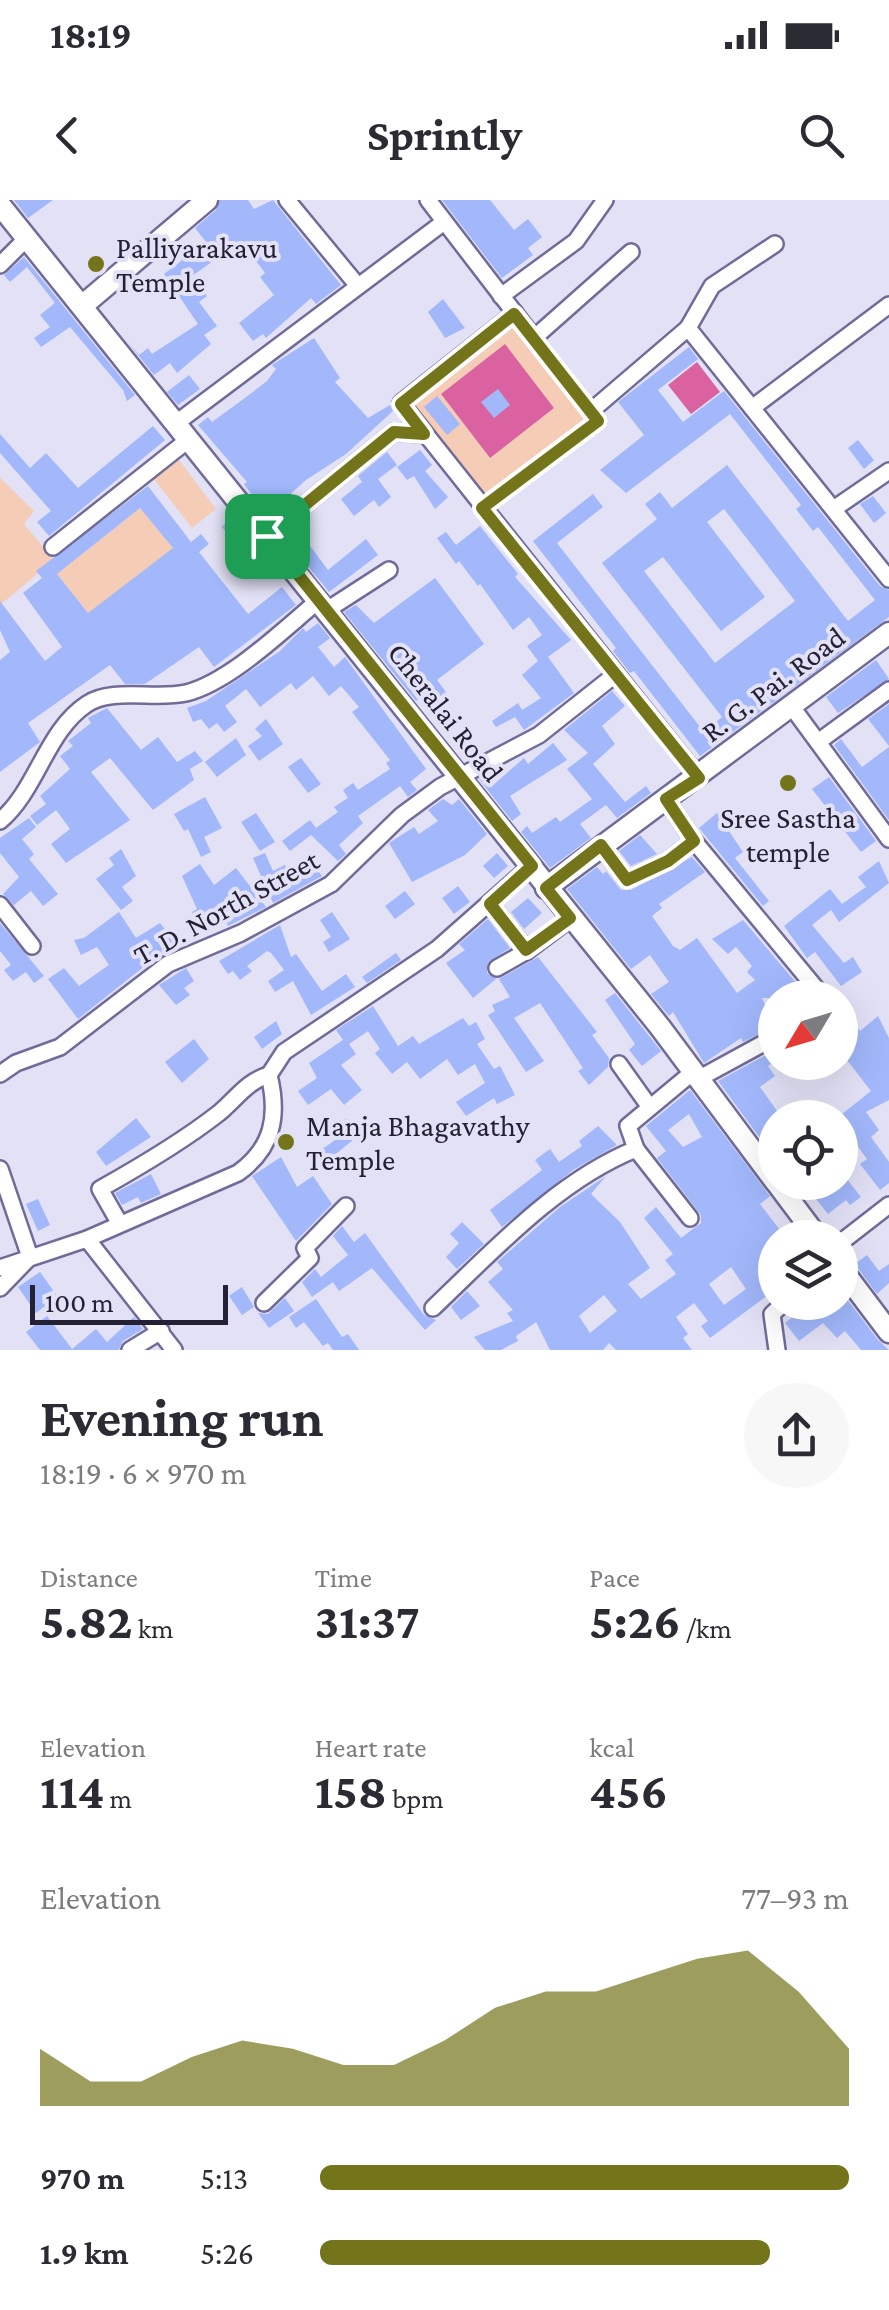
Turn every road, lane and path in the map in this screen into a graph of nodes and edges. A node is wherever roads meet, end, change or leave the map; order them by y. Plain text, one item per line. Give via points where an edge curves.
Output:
1 (208, 200) edge
2 (287, 200) edge
3 (428, 200) edge
4 (605, 200) edge
5 (0, 205) edge
6 (444, 222) junction
7 (27, 238) junction
8 (775, 244) dead end
9 (632, 252) dead end
10 (0, 265) edge
11 (358, 286) junction
12 (501, 296) junction
13 (889, 305) edge
14 (82, 306) junction
15 (514, 314) junction
16 (688, 328) junction
17 (534, 338) junction
18 (752, 408) junction
19 (595, 416) junction
20 (181, 432) junction
21 (424, 434) junction
22 (889, 471) edge
23 (482, 508) junction
24 (835, 508) junction
25 (267, 536) junction
26 (52, 548) dead end
27 (389, 570) dead end
28 (889, 579) edge
29 (323, 605) junction
30 (889, 633) edge
31 (616, 674) junction
32 (889, 690) edge
33 (792, 708) junction
34 (818, 742) junction
35 (699, 778) junction
36 (459, 780) junction
37 (666, 799) junction
38 (0, 822) edge
39 (889, 840) edge
40 (694, 841) junction
41 (601, 845) junction
42 (532, 866) junction
43 (546, 888) junction
44 (0, 904) edge
45 (490, 904) junction
46 (570, 918) junction
47 (32, 946) dead end
48 (526, 950) junction
49 (496, 968) dead end
50 (809, 980) edge
51 (758, 1045) edge
52 (619, 1064) dead end
53 (0, 1074) edge
54 (696, 1075) junction
55 (268, 1076) junction
56 (649, 1106) junction
57 (636, 1149) junction
58 (758, 1159) edge
59 (0, 1169) edge
60 (789, 1200) edge
61 (889, 1205) edge
62 (346, 1206) dead end
63 (690, 1218) dead end
64 (804, 1220) edge
65 (120, 1224) junction
66 (858, 1229) edge
67 (86, 1239) junction
68 (30, 1257) junction
69 (0, 1268) edge
70 (0, 1288) edge
71 (858, 1292) edge
72 (264, 1303) dead end
73 (433, 1308) dead end
74 (773, 1320) edge
75 (161, 1331) junction
76 (889, 1332) edge
77 (130, 1350) edge
78 (174, 1350) edge
79 (777, 1350) edge

1 - 14 street
2 - 11 street
3 - 6 street
4 - 12 street via 576,241
5 - 7 street, Cheralai Road
6 - 11 street
6 - 12 street
7 - 10 street
7 - 14 street, Cheralai Road
8 - 16 street via 712,286
9 - 17 street
11 - 20 street
12 - 15 street
13 - 18 street
14 - 20 street, Cheralai Road
15 - 17 street
15 - 21 street via 401,404
16 - 18 street
16 - 19 street
17 - 19 street
18 - 24 street
19 - 23 street
20 - 25 street, Cheralai Road
20 - 26 street
21 - 23 street
21 - 25 street via 394,432
22 - 24 street
23 - 31 street
24 - 28 street
25 - 29 street, Cheralai Road
27 - 29 street
29 - 36 street, Cheralai Road
29 - 38 street via 205,686 94,699 82,707
30 - 33 street, R. G. Pai. Road
31 - 35 street
31 - 36 street, T. D. North Street via 540,735
32 - 34 street
33 - 34 street
33 - 35 street, R. G. Pai. Road
34 - 39 street
35 - 37 street, R. G. Pai. Road
36 - 42 street, Cheralai Road
36 - 53 street, T. D. North Street via 395,820 331,884 168,964 60,1047
37 - 40 street
37 - 41 street, R. G. Pai. Road
40 - 41 street via 627,880
40 - 50 street
41 - 43 street, R. G. Pai. Road
42 - 43 street, Cheralai Road
42 - 45 street
43 - 46 street, Cheralai Road
44 - 47 street
45 - 48 street
45 - 55 street via 427,956 292,1043
46 - 48 street
46 - 54 street, Cheralai Road
48 - 49 street
51 - 54 street
52 - 56 street
54 - 56 street
54 - 58 street, Cheralai Road
55 - 65 street via 275,1101 267,1148 258,1159
55 - 65 street via 100,1189
56 - 57 street via 628,1126
57 - 63 street
57 - 73 street via 613,1158 531,1218
59 - 68 street
60 - 64 street, Cheralai Road
61 - 66 street
62 - 72 street via 305,1248 310,1258
65 - 67 street
67 - 68 street
67 - 75 street
68 - 69 street
68 - 70 street
71 - 76 street
74 - 79 street
75 - 77 street
75 - 78 street

